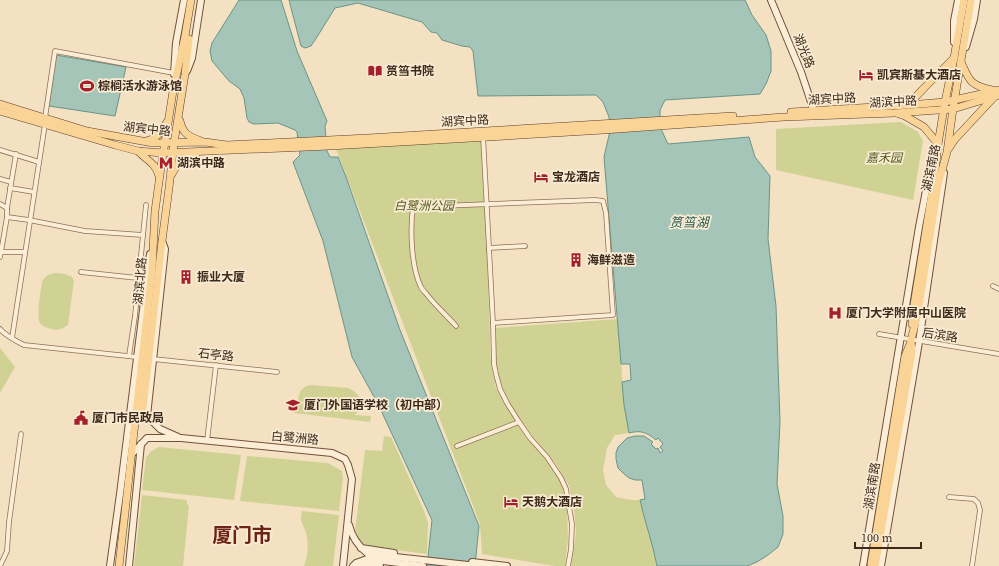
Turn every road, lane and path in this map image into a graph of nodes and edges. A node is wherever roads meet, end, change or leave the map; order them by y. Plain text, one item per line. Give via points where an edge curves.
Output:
1 (184, 0) edge
2 (191, 0) edge
3 (196, 0) edge
4 (201, 0) edge
5 (771, 0) edge
6 (958, 0) edge
7 (964, 0) edge
8 (971, 0) edge
9 (977, 0) edge
10 (958, 60) junction
11 (174, 73) junction
12 (185, 74) junction
13 (173, 92) junction
14 (997, 93) edge
15 (955, 100) junction
16 (0, 104) edge
17 (908, 105) junction
18 (944, 105) junction
19 (953, 109) junction
20 (0, 110) edge
21 (814, 110) junction
22 (894, 113) junction
23 (179, 115) junction
24 (169, 116) junction
25 (45, 121) junction
26 (665, 123) junction
27 (483, 134) junction
28 (144, 141) junction
29 (205, 142) junction
30 (166, 143) junction
31 (174, 143) junction
32 (938, 144) junction
33 (295, 145) junction
34 (0, 150) edge
35 (138, 151) junction
36 (206, 152) junction
37 (947, 152) junction
38 (173, 153) junction
39 (16, 154) junction
40 (163, 154) junction
41 (39, 162) junction
42 (171, 178) junction
43 (0, 179) edge
44 (159, 179) junction
45 (11, 182) junction
46 (10, 188) junction
47 (34, 192) junction
48 (0, 204) edge
49 (146, 205) dead end
50 (487, 205) junction
51 (7, 208) junction
52 (155, 211) junction
53 (7, 217) junction
54 (29, 220) junction
55 (143, 235) junction
56 (162, 241) junction
57 (525, 246) dead end
58 (489, 248) junction
59 (25, 252) junction
60 (0, 254) edge
61 (81, 272) dead end
62 (138, 278) junction
63 (147, 278) junction
64 (993, 286) dead end
65 (999, 288) edge
66 (493, 323) junction
67 (456, 326) dead end
68 (0, 329) edge
69 (878, 334) dead end
70 (12, 338) junction
71 (900, 338) junction
72 (911, 340) junction
73 (920, 342) junction
74 (999, 354) edge
75 (129, 356) junction
76 (137, 357) junction
77 (153, 359) junction
78 (216, 366) junction
79 (277, 372) dead end
80 (143, 408) joint
81 (147, 416) junction
82 (519, 422) junction
83 (21, 434) dead end
84 (181, 438) junction
85 (207, 441) junction
86 (141, 444) junction
87 (458, 446) dead end
88 (132, 454) junction
89 (949, 497) dead end
90 (348, 518) junction
91 (425, 561) edge
92 (354, 565) edge
93 (477, 565) edge
94 (0, 566) edge
95 (110, 566) edge
96 (120, 566) edge
97 (129, 566) edge
98 (343, 566) edge
99 (380, 566) edge
100 (507, 566) edge
101 (568, 566) edge
102 (863, 566) edge
103 (871, 566) edge
104 (875, 566) edge
105 (881, 566) edge
106 (972, 566) edge

1 - 11 main road via 176,43
2 - 13 main road, 湖滨北路
3 - 12 main road, 湖滨北路
4 - 12 main road via 192,58
5 - 21 main road, 湖光路
6 - 10 main road via 954,21
7 - 10 main road, 湖滨南路
8 - 10 main road, 湖滨南路
9 - 10 main road via 974,19
10 - 14 main road via 971,82
10 - 15 main road, 湖滨南路
10 - 17 main road
10 - 18 main road, 湖滨南路
11 - 13 main road
11 - 25 street via 55,51
12 - 23 main road, 湖滨北路
13 - 24 main road, 湖滨北路
14 - 15 main road, 湖宾中路
14 - 19 main road, 湖滨中路
14 - 37 main road via 955,139
15 - 18 main road, 湖宾中路
15 - 19 main road, 湖滨南路
16 - 25 main road, 湖宾中路
17 - 18 main road, 湖宾中路
17 - 21 main road, 湖宾中路
18 - 19 main road, 湖滨中路
18 - 22 main road, 湖滨中路
18 - 32 main road, 湖滨南路
19 - 37 main road, 湖滨南路
20 - 25 main road
21 - 26 main road, 湖宾中路
22 - 26 main road, 湖滨中路
22 - 32 main road via 924,127
23 - 29 main road via 181,128 185,134
23 - 31 main road, 湖滨北路
24 - 28 main road via 160,133 152,140
24 - 30 main road, 湖滨北路
25 - 28 main road, 湖宾中路
25 - 35 main road
25 - 41 street
26 - 27 main road, 湖宾中路
27 - 33 main road, 湖宾中路
27 - 50 street
28 - 30 main road, 湖宾中路
29 - 31 main road, 湖宾中路
29 - 33 main road, 湖宾中路 via 228,145
30 - 31 main road, 湖宾中路
30 - 40 main road, 湖滨北路
31 - 38 main road, 湖滨北路
32 - 71 main road via 928,180
32 - 72 main road, 湖滨南路
33 - 36 main road
34 - 39 street
35 - 40 main road
35 - 44 main road via 157,169
36 - 38 main road
36 - 42 main road via 184,158 175,168
37 - 72 main road, 湖滨南路 via 938,185 918,313
37 - 73 main road
38 - 40 main road
38 - 42 main road, 湖滨北路
39 - 41 street
39 - 45 street
40 - 44 main road, 湖滨北路
41 - 47 street
42 - 56 main road, 湖滨北路
43 - 45 street
44 - 52 main road, 湖滨北路
45 - 46 street
46 - 47 street
46 - 51 street
47 - 54 street
48 - 51 street
49 - 55 street
50 - 58 street
50 - 66 street via 603,201 613,315
50 - 67 street via 413,207 413,256 421,288
51 - 53 street
52 - 63 main road
52 - 88 main road, 湖滨北路 via 152,270
53 - 54 street
53 - 60 street
54 - 55 street via 85,230
54 - 59 street
55 - 62 street
56 - 77 main road via 166,249
56 - 80 main road, 湖滨北路
57 - 58 street
58 - 66 street
59 - 60 street
59 - 70 street
61 - 62 street
62 - 63 street
62 - 75 street
63 - 76 main road
64 - 65 street
66 - 82 street via 494,364 500,389
68 - 70 street
69 - 71 street, 后滨路
70 - 75 street via 24,345
71 - 72 street, 后滨路
71 - 102 main road
72 - 73 street, 后滨路
72 - 103 main road, 湖滨南路 via 905,356
72 - 104 main road, 湖滨南路 via 912,352
73 - 74 street, 后滨路
73 - 105 main road
75 - 76 street
76 - 95 main road
77 - 78 street, 石亭路
77 - 81 main road
78 - 79 street, 石亭路
78 - 85 street
80 - 81 main road, 白鹭洲路
81 - 84 main road, 白鹭洲路 via 160,429
82 - 87 street
82 - 101 street via 547,457 566,489 572,524
83 - 94 street via 7,550
84 - 85 main road, 白鹭洲路
84 - 86 main road, 白鹭洲路 via 148,438
85 - 90 main road, 白鹭洲路 via 332,453 345,459 352,479
86 - 88 main road, 白鹭洲路
86 - 97 main road
88 - 96 main road, 湖滨北路
89 - 106 street via 974,499 978,503 980,510
90 - 91 main road, 白鹭洲路 via 351,533 360,548 368,554
90 - 98 main road, 白鹭洲路
91 - 92 main road, 白鹭洲路 via 367,559
91 - 93 main road, 白鹭洲路
92 - 99 main road, 白鹭洲路
93 - 100 main road, 白鹭洲路

